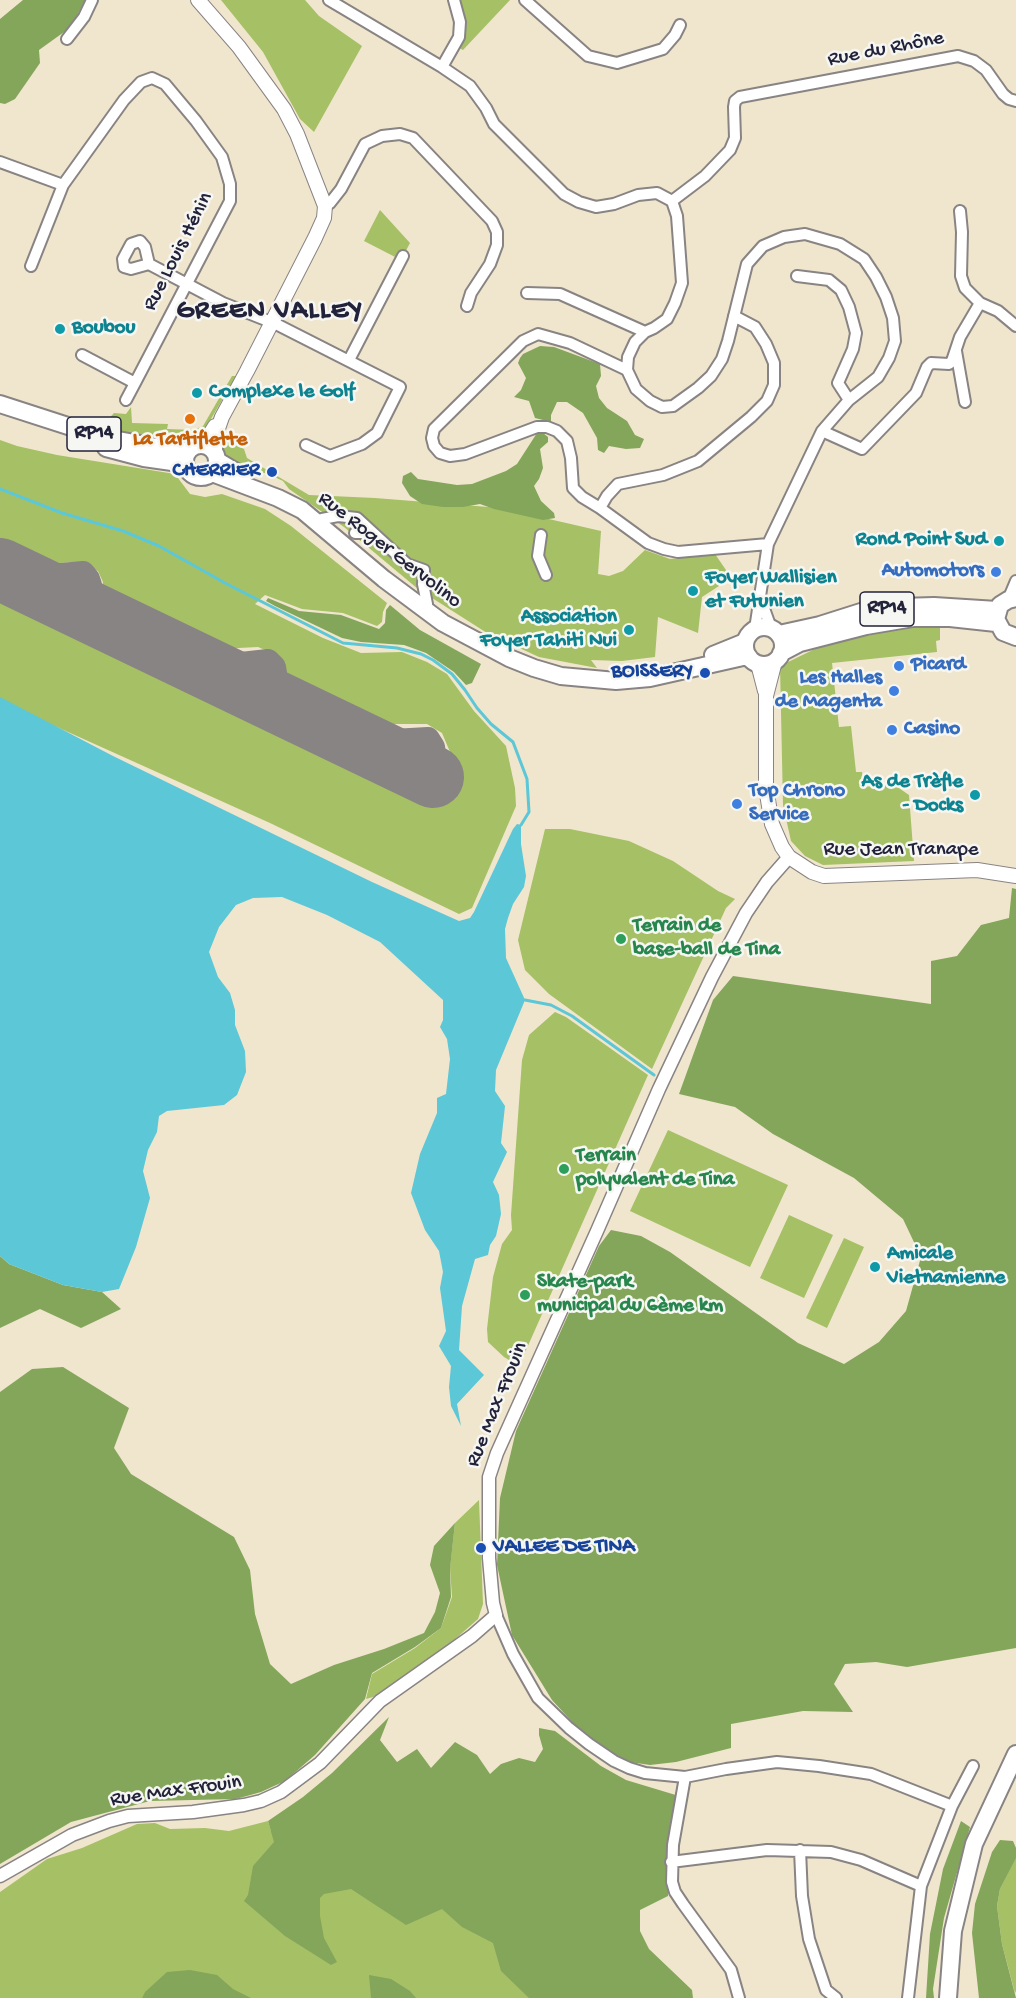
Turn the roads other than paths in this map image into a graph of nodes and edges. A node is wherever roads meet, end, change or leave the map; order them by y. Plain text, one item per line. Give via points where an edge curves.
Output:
1 (92, 0) edge
2 (198, 0) edge
3 (329, 0) edge
4 (454, 0) edge
5 (525, 0) edge
6 (680, 26) dead end
7 (67, 39) dead end
8 (442, 67) junction
9 (1016, 101) edge
10 (0, 162) edge
11 (63, 185) junction
12 (672, 201) junction
13 (325, 206) junction
14 (960, 211) dead end
15 (403, 256) dead end
16 (149, 264) dead end
17 (32, 266) dead end
18 (797, 276) dead end
19 (185, 283) junction
20 (527, 293) dead end
21 (980, 303) junction
22 (467, 306) dead end
23 (734, 316) junction
24 (272, 322) junction
25 (1016, 326) edge
26 (645, 332) junction
27 (956, 348) junction
28 (82, 355) dead end
29 (349, 360) junction
30 (627, 370) junction
31 (135, 383) junction
32 (126, 400) dead end
33 (849, 400) junction
34 (965, 402) dead end
35 (0, 404) edge
36 (0, 412) edge
37 (222, 417) junction
38 (822, 431) junction
39 (306, 445) dead end
40 (193, 447) junction
41 (215, 462) junction
42 (186, 467) junction
43 (600, 508) junction
44 (322, 519) junction
45 (355, 533) dead end
46 (373, 533) junction
47 (540, 536) dead end
48 (768, 544) junction
49 (546, 575) dead end
50 (1016, 580) edge
51 (761, 599) junction
52 (427, 604) junction
53 (1004, 608) edge
54 (1016, 636) edge
55 (764, 646) junction
56 (789, 857) junction
57 (1016, 876) edge
58 (496, 1615) junction
59 (1016, 1754) edge
60 (974, 1766) dead end
61 (685, 1777) junction
62 (952, 1806) junction
63 (801, 1850) junction
64 (671, 1862) junction
65 (0, 1876) edge
66 (921, 1886) junction
67 (740, 1998) edge
68 (836, 1998) edge
69 (908, 1998) edge
70 (948, 1998) edge

1 - 7 street
2 - 13 main road via 239,47 284,109
3 - 8 street
4 - 8 street via 459,37
5 - 6 street via 588,56 617,63 663,49
8 - 12 street via 470,86 495,124 564,194 596,207 657,193
9 - 12 street, Rue du Rhône via 1003,94 986,70 958,56 740,97 735,101 735,138 730,150 705,176
10 - 11 street
11 - 17 street, Rue Louis Hénin
11 - 19 street, Rue Louis Hénin via 141,82 152,78 165,84 222,157 230,184 230,201
12 - 26 street via 677,216 682,283 667,319
13 - 22 street via 340,189 365,144 382,136 400,134 413,138 492,221 497,232 490,264
13 - 24 main road via 324,218
14 - 21 street via 961,276 965,288
15 - 29 street
16 - 19 street
18 - 33 street via 829,280 841,290 849,307 856,333 838,383
19 - 24 street
19 - 31 street, Rue Louis Hénin
20 - 26 street via 560,294
21 - 25 street
21 - 27 street
23 - 30 street via 722,359 711,376 673,406 662,407 642,397
23 - 33 street via 747,264 762,246 805,234 840,244 864,259 886,297 893,318 894,341 878,377
23 - 43 street via 755,327 774,363 774,385 767,401 698,461 663,475 618,484
24 - 29 street
24 - 37 main road
26 - 30 street via 635,342
27 - 34 street
27 - 38 street via 949,364 931,363 927,367 916,393 862,449
28 - 31 street
29 - 39 street via 400,387 377,433 362,444 330,456
30 - 43 street via 538,334 523,341 474,388 434,429 432,438 440,453 450,456 537,427 557,431 570,448 573,489
31 - 32 street, Rue Louis Hénin
33 - 38 street
35 - 40 main road, RP14 via 102,437 178,451
36 - 42 main road, RP14 via 100,446
37 - 40 main road via 210,434
37 - 41 main road via 215,437
38 - 48 street
40 - 41 main road via 204,445
40 - 42 main road via 185,457
41 - 42 main road via 198,477
41 - 44 main road, Rue Roger Gervolino / RP14 via 294,500
41 - 55 main road, Rue Roger Gervolino / RP14 via 302,510 443,623 534,668 561,676 616,681 650,678 743,657
43 - 48 street via 648,543 678,552
44 - 46 street via 357,518
44 - 52 main road, Rue Roger Gervolino / RP14
45 - 46 street
46 - 52 street via 407,564 424,570
47 - 49 street via 538,556
48 - 51 street
50 - 53 street
51 - 55 street
51 - 55 street
52 - 55 main road, Rue Roger Gervolino / RP14 via 542,664 596,674 658,672 727,650
53 - 54 main road via 1003,632
53 - 55 main road, Rue Roger Gervolino / RP14 via 934,606 861,612
55 - 56 main road via 766,788 772,824
56 - 57 main road, Rue Jean Tranape via 824,876 977,870
56 - 58 street, Rue Max Frouin via 746,913 712,977 497,1453 489,1477 489,1558
58 - 61 street via 534,1691 569,1728 628,1768
58 - 65 street, Rue Max Frouin via 380,1701 320,1763 281,1792 244,1805 109,1821 72,1835
59 - 70 main road via 974,1844 952,1931
60 - 62 street
61 - 62 street via 777,1762 819,1766 871,1774
61 - 64 street
62 - 66 street
63 - 64 street via 767,1850
63 - 66 street via 861,1860
63 - 68 street via 802,1896 809,1939 826,1990
64 - 67 street via 675,1892 731,1970
66 - 69 street

